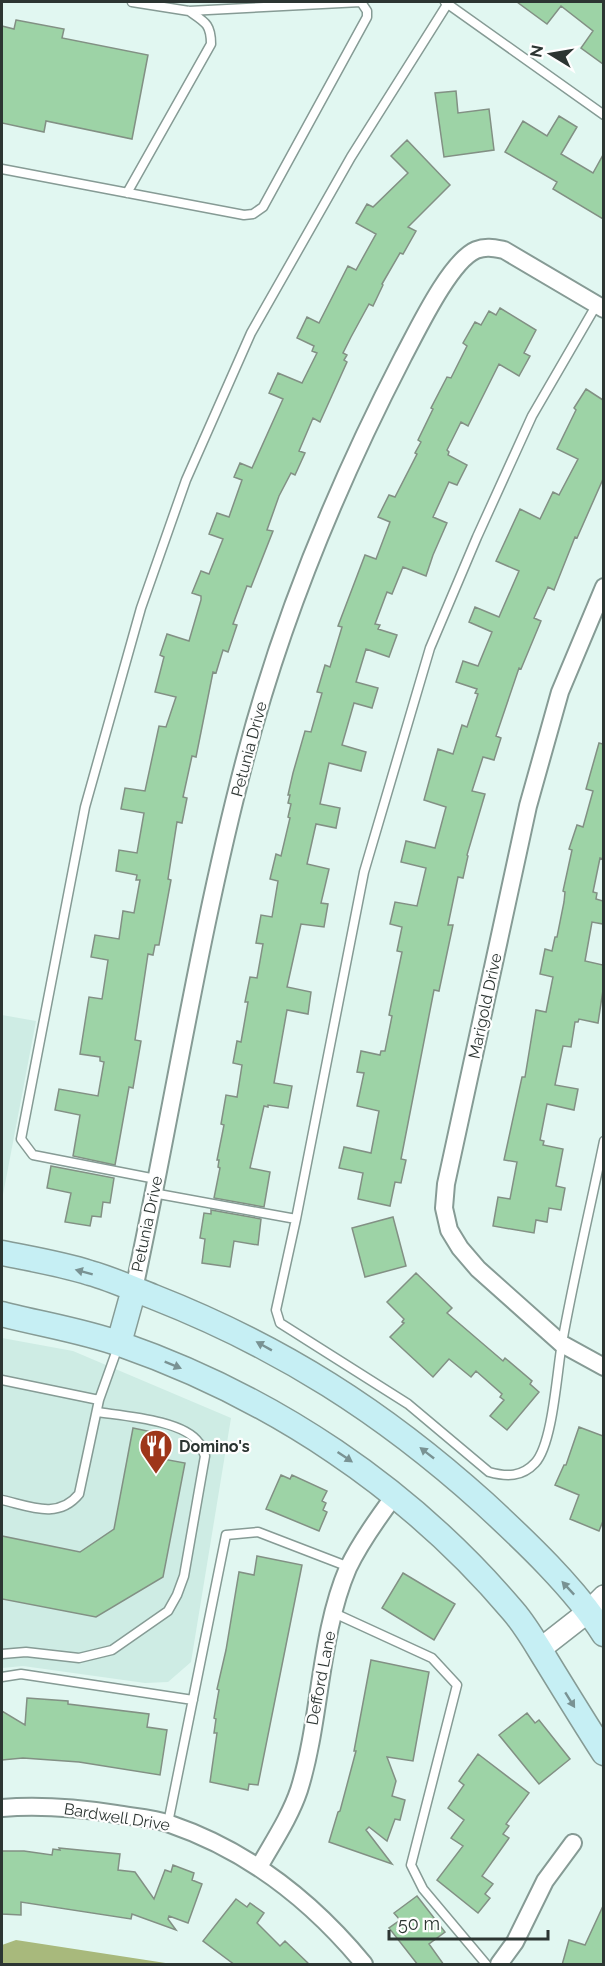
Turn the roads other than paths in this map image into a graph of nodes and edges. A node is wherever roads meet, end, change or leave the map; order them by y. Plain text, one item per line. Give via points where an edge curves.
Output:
1 (132, 2) edge
2 (447, 2) edge
3 (189, 11) junction
4 (603, 115) edge
5 (2, 169) edge
6 (127, 193) junction
7 (600, 307) edge
8 (603, 587) edge
9 (603, 1142) edge
10 (155, 1186) junction
11 (296, 1220) junction
12 (2, 1253) edge
13 (134, 1289) junction
14 (2, 1314) edge
15 (119, 1343) junction
16 (562, 1344) junction
17 (603, 1367) edge
18 (2, 1380) edge
19 (99, 1400) junction
20 (97, 1412) junction
21 (395, 1495) junction
22 (2, 1500) edge
23 (349, 1567) junction
24 (596, 1603) edge
25 (334, 1613) junction
26 (603, 1634) edge
27 (539, 1650) junction
28 (2, 1654) edge
29 (2, 1677) edge
30 (193, 1700) junction
31 (603, 1753) edge
32 (2, 1808) edge
33 (168, 1823) junction
34 (573, 1843) dead end
35 (259, 1867) junction
36 (364, 1965) edge
37 (486, 1965) edge
38 (499, 1965) edge

1 - 3 lane
2 - 4 lane
2 - 10 lane via 351,157 251,333 186,480 141,608 85,807 21,1139 33,1155
3 - 6 lane via 207,23 211,44
3 - 6 lane via 361,2 367,17 263,207 244,215
5 - 6 lane
7 - 10 street, Petunia Drive via 504,250 489,247 475,250 457,266 410,344 356,455 302,581 264,692 221,855
7 - 11 lane via 532,416 430,648 364,872
8 - 16 street, Marigold Drive via 560,692 528,806 444,1208 449,1230 477,1269
9 - 16 lane
10 - 11 lane
10 - 13 street, Petunia Drive
11 - 16 lane via 276,1310 280,1323 408,1404 489,1472 504,1476 520,1474 537,1462 546,1442
13 -> 12 main road via 90,1272
13 - 15 main road
24 -> 13 main road via 440,1463 344,1393 262,1344
14 - 15 main road
15 - 19 lane
15 -> 21 main road via 217,1382 295,1424
16 - 17 street, Marigold Drive
18 - 19 lane
19 - 20 lane
20 - 22 lane via 83,1484 73,1502 54,1510
20 - 28 lane via 178,1428 200,1443 205,1456 184,1576 177,1595 168,1611 112,1650 79,1658 26,1652
21 - 23 street, Defford Lane
21 - 27 main road via 453,1546 515,1612
23 - 25 street, Defford Lane
23 - 30 lane via 258,1532 226,1535
24 - 26 main road
24 - 27 street
25 - 35 street, Defford Lane via 298,1790
25 - 37 lane via 432,1658 457,1685 411,1865 423,1888
27 -> 31 main road
29 - 30 lane via 21,1674
30 - 33 lane
32 - 33 street, Bardwell Drive via 87,1809
33 - 35 street, Bardwell Drive via 223,1845
34 - 38 street via 545,1881 516,1942
35 - 36 street, Bardwell Drive via 336,1930

